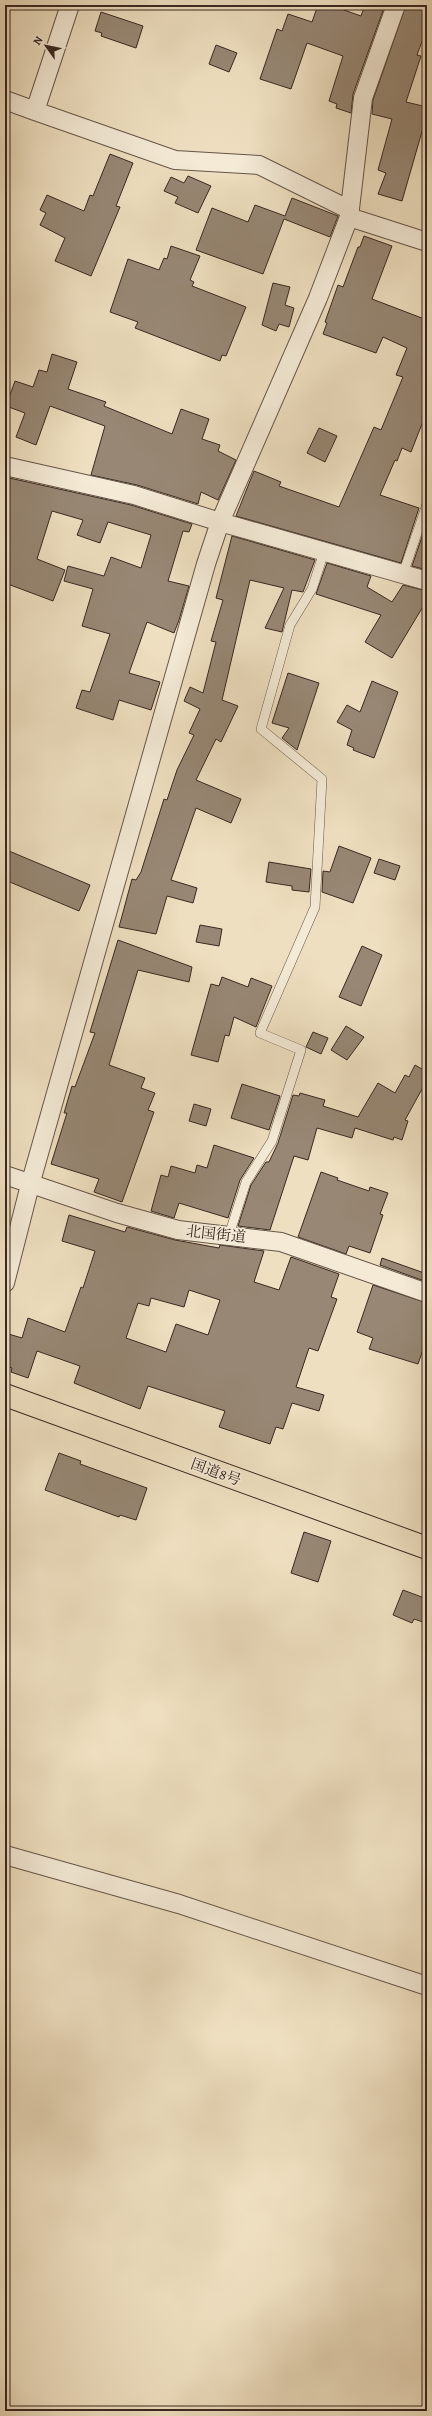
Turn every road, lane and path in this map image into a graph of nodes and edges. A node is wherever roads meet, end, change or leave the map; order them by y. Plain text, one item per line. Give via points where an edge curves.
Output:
1 (70, 5) edge
2 (396, 5) edge
3 (5, 100) edge
4 (35, 111) junction
5 (349, 213) junction
6 (427, 242) edge
7 (5, 466) edge
8 (427, 504) edge
9 (220, 522) junction
10 (324, 552) junction
11 (403, 574) junction
12 (427, 581) edge
13 (5, 1175) edge
14 (30, 1185) junction
15 (229, 1235) junction
16 (5, 1283) edge
17 (427, 1293) edge
18 (5, 1396) edge
19 (427, 1548) edge
20 (5, 1855) edge
21 (427, 1986) edge

1 - 4 street
2 - 5 street via 363,98
3 - 4 street
4 - 5 street via 175,160 258,165
5 - 6 street
5 - 9 street via 318,298
7 - 9 street via 134,495
8 - 11 lane
9 - 10 street
9 - 14 street via 197,594
10 - 11 street
10 - 15 lane via 312,589 290,625 261,729 322,779 315,907 260,1033 301,1050 272,1141 246,1182
11 - 12 street
13 - 14 street, 北国街道
14 - 15 street, 北国街道 via 178,1230
14 - 16 street
15 - 17 street, 北国街道 via 281,1242
18 - 19 highway, 国道8号
20 - 21 street via 179,1904

